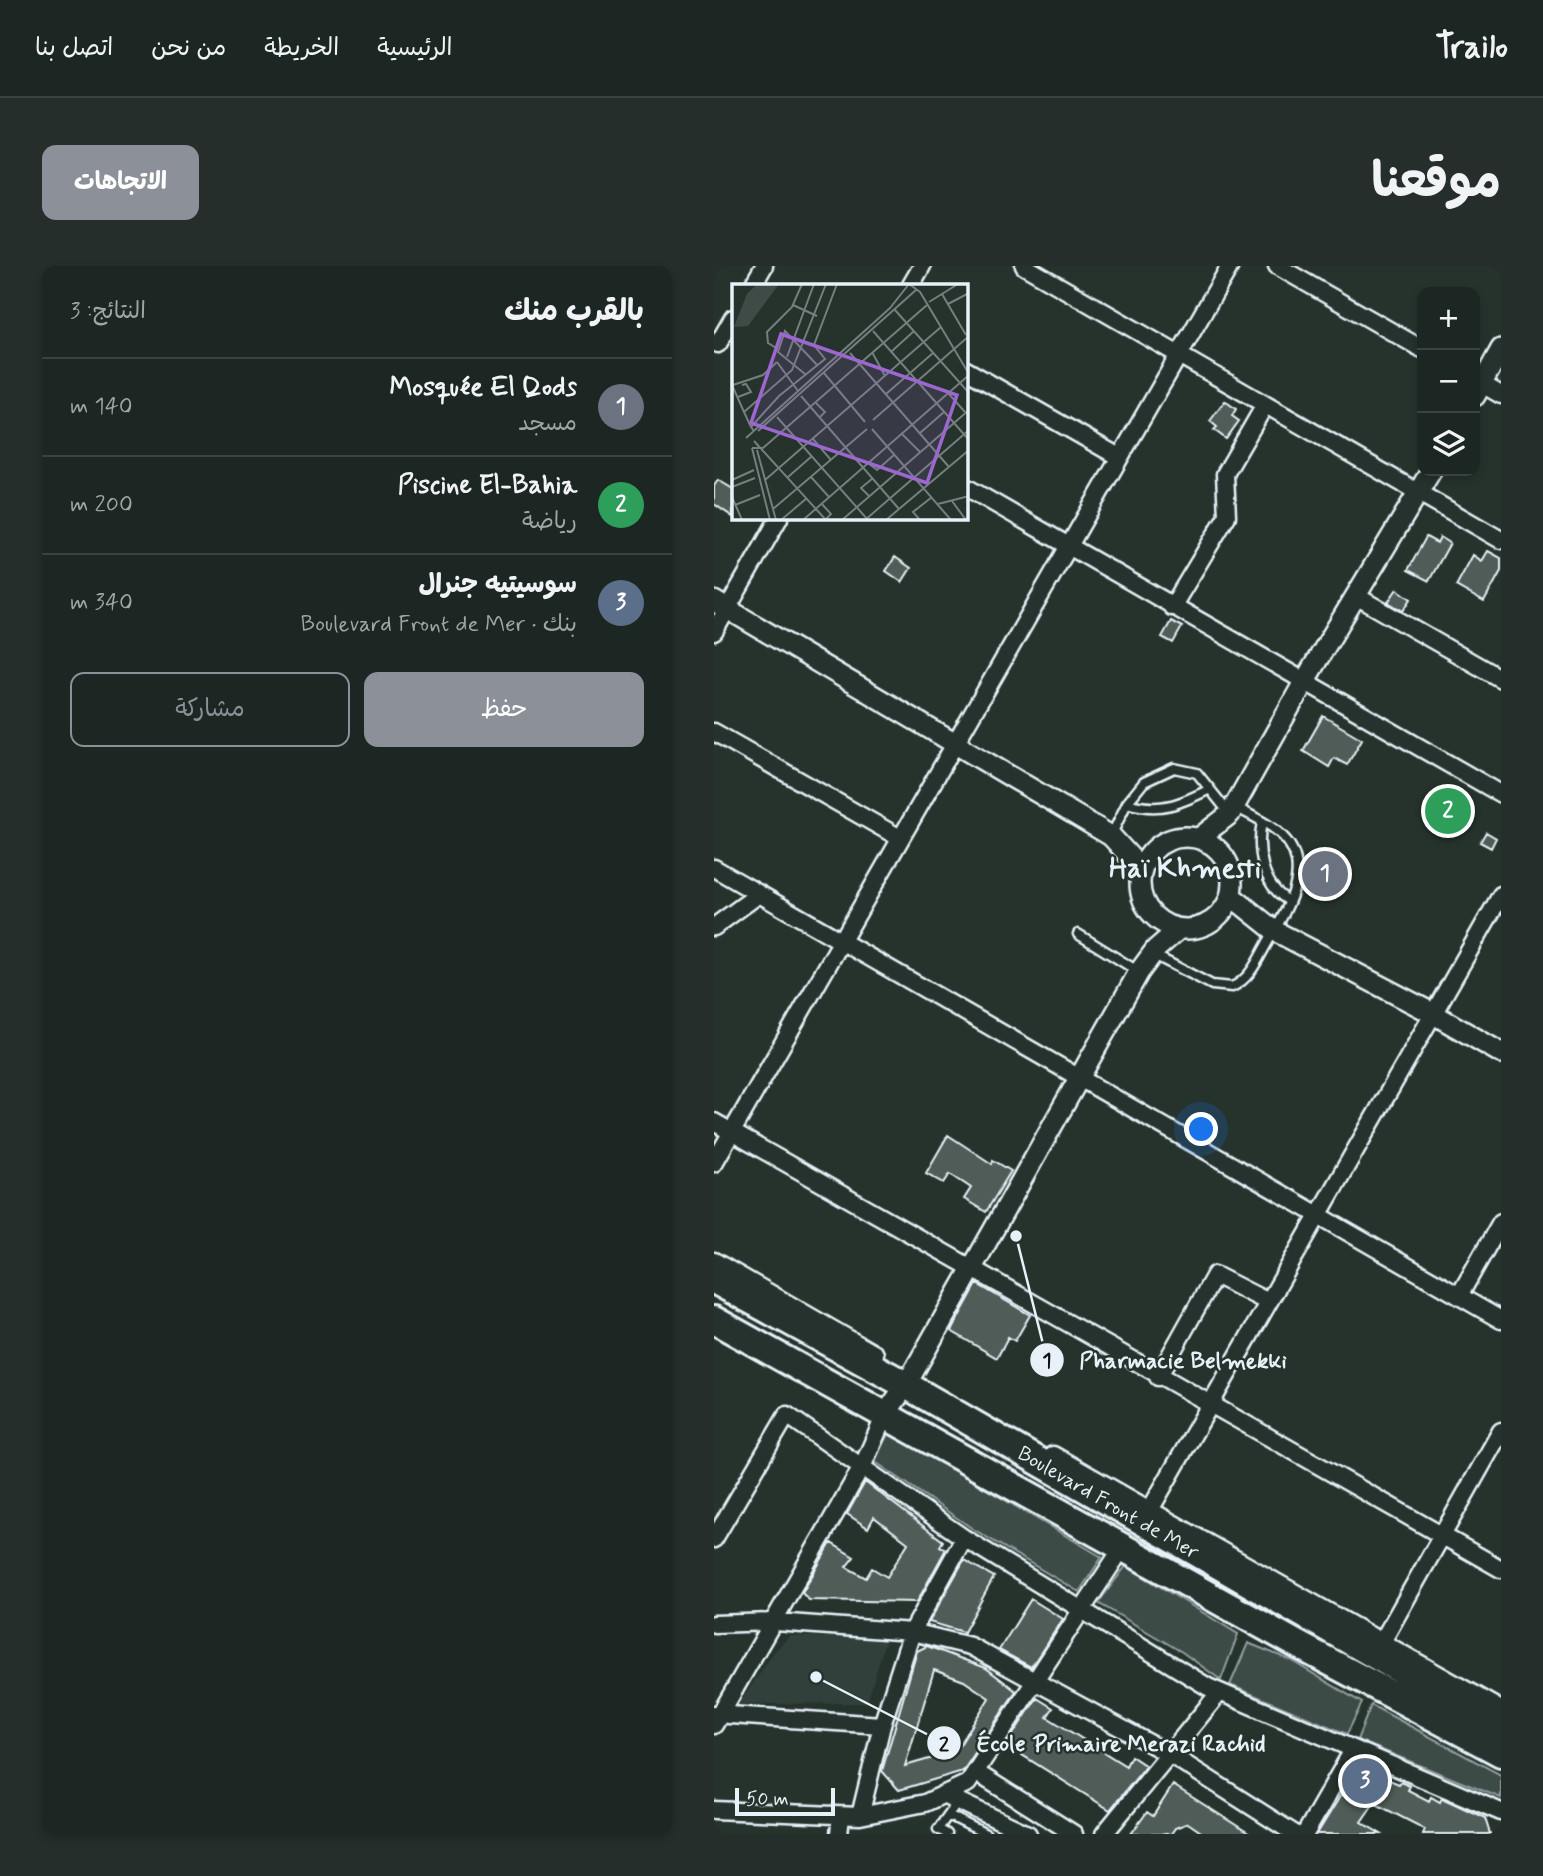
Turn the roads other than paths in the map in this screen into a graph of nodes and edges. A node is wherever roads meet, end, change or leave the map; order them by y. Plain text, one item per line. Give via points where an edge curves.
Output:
1 (764, 266) edge
2 (922, 266) edge
3 (1024, 266) edge
4 (1230, 266) edge
5 (1277, 266) edge
6 (754, 284) edge
7 (912, 284) edge
8 (732, 319) edge
9 (716, 342) edge
10 (1417, 346) edge
11 (1501, 349) edge
12 (732, 351) edge
13 (1178, 355) junction
14 (968, 371) edge
15 (1480, 381) edge
16 (1480, 387) edge
17 (1501, 395) edge
18 (1265, 405) junction
19 (1119, 457) junction
20 (1428, 476) edge
21 (968, 488) edge
22 (1418, 493) junction
23 (778, 520) edge
24 (1501, 540) edge
25 (1067, 546) junction
26 (1356, 596) junction
27 (721, 605) edge
28 (1172, 607) junction
29 (714, 632) edge
30 (1501, 679) edge
31 (1304, 682) junction
32 (714, 732) edge
33 (954, 741) junction
34 (1210, 789) junction
35 (1500, 789) edge
36 (1127, 803) junction
37 (1230, 813) junction
38 (1262, 822) junction
39 (900, 838) junction
40 (1199, 838) junction
41 (1116, 839) junction
42 (1156, 848) junction
43 (1222, 853) junction
44 (714, 868) edge
45 (1142, 870) junction
46 (759, 894) junction
47 (1501, 895) edge
48 (1231, 896) junction
49 (1289, 901) junction
50 (1221, 915) junction
51 (1156, 918) junction
52 (714, 927) edge
53 (1268, 927) junction
54 (1179, 929) junction
55 (1078, 934) dead end
56 (842, 942) junction
57 (1154, 952) junction
58 (1139, 972) junction
59 (1432, 1013) junction
60 (1501, 1053) edge
61 (1081, 1079) junction
62 (714, 1122) edge
63 (731, 1132) junction
64 (714, 1163) edge
65 (1320, 1213) junction
66 (1501, 1222) edge
67 (714, 1261) edge
68 (972, 1271) junction
69 (714, 1280) edge
70 (1459, 1296) junction
71 (1268, 1302) junction
72 (714, 1320) edge
73 (1501, 1320) edge
74 (1158, 1377) junction
75 (909, 1380) junction
76 (1208, 1405) junction
77 (886, 1415) junction
78 (1501, 1431) edge
79 (863, 1465) junction
80 (1150, 1510) junction
81 (1443, 1536) junction
82 (964, 1538) junction
83 (714, 1539) edge
84 (1123, 1547) junction
85 (1501, 1569) edge
86 (1082, 1612) junction
87 (775, 1622) junction
88 (714, 1624) edge
89 (912, 1632) junction
90 (1382, 1640) junction
91 (1035, 1681) junction
92 (1219, 1693) junction
93 (1501, 1710) edge
94 (716, 1718) edge
95 (881, 1725) junction
96 (1501, 1728) edge
97 (1353, 1751) junction
98 (1501, 1753) edge
99 (1171, 1755) junction
100 (977, 1773) junction
101 (943, 1794) junction
102 (958, 1801) junction
103 (714, 1810) edge
104 (1501, 1812) edge
105 (948, 1815) junction
106 (841, 1816) junction
107 (860, 1816) junction
108 (839, 1834) edge
109 (947, 1834) edge
110 (986, 1834) edge
111 (1028, 1834) edge
112 (1074, 1834) edge
113 (1104, 1834) edge
114 (1295, 1834) edge
115 (1306, 1834) edge

1 - 6 street
2 - 7 street
3 - 13 street
4 - 13 street
5 - 10 street
8 - 9 street
9 - 12 street
11 - 15 street
13 - 18 street
13 - 19 street
14 - 19 street
16 - 17 street
18 - 22 street
18 - 28 street via 1225,474 1227,516
19 - 25 street
20 - 22 street
21 - 25 street
22 - 24 street
22 - 26 street
23 - 27 street
25 - 28 street
25 - 33 street
26 - 30 street
26 - 31 street
27 - 29 street
27 - 33 street
28 - 31 street
31 - 35 street
31 - 37 street
32 - 39 street
33 - 39 street
33 - 41 street
34 - 36 lane via 1165,808
34 - 36 lane via 1197,773 1174,768 1144,782
34 - 37 lane
36 - 41 lane
37 - 38 lane
37 - 40 street
37 - 43 street
38 - 49 lane via 1259,845 1266,874 1275,891
38 - 49 lane via 1284,837 1297,866 1297,885
39 - 56 street
40 - 42 street via 1172,839
40 - 43 street
41 - 42 street
41 - 45 street
42 - 45 street
43 - 48 street via 1232,873
44 - 46 street
45 - 51 street via 1144,901
46 - 52 street
46 - 56 street
47 - 59 street
48 - 50 street
48 - 53 street
49 - 53 lane
50 - 53 street
50 - 54 street via 1206,925
51 - 54 street
51 - 57 street
53 - 57 lane via 1249,975 1232,986 1212,985
53 - 59 street
54 - 57 street
55 - 58 lane
56 - 61 street
56 - 63 street
57 - 58 street
58 - 61 street
59 - 60 street
59 - 65 street
61 - 65 street
61 - 68 street
62 - 63 street
63 - 64 street
63 - 68 street
65 - 70 street
65 - 71 street
66 - 70 street
67 - 75 street
68 - 74 street
68 - 75 street
69 - 75 main road, Boulevard Front de Mer
70 - 73 street
71 - 74 street via 1215,1275
71 - 76 street
72 - 77 main road, Boulevard Front de Mer
74 - 76 street
75 - 77 street
75 - 80 street
75 - 96 main road, Boulevard Front de Mer
76 - 80 street
76 - 81 street
77 - 79 street
77 - 84 main road, Boulevard Front de Mer
78 - 81 street
79 - 82 street
79 - 83 street via 787,1415
79 - 87 street
80 - 90 street
81 - 85 street
81 - 90 street
82 - 86 street
82 - 89 street
84 - 86 street
84 - 98 main road, Boulevard Front de Mer
86 - 91 street
86 - 92 street
87 - 88 street
87 - 89 street
87 - 94 street
89 - 91 street via 970,1646
89 - 95 street
90 - 93 street
91 - 99 street
91 - 100 street
92 - 97 street
92 - 99 street
94 - 95 street
95 - 107 street
97 - 104 street
97 - 115 street
99 - 113 street
99 - 114 street
100 - 101 street via 968,1783
100 - 112 street
101 - 102 street
101 - 107 street via 897,1811
102 - 105 lane
102 - 111 street
103 - 106 street
105 - 109 lane via 938,1829
105 - 110 lane
106 - 107 street
106 - 108 street

